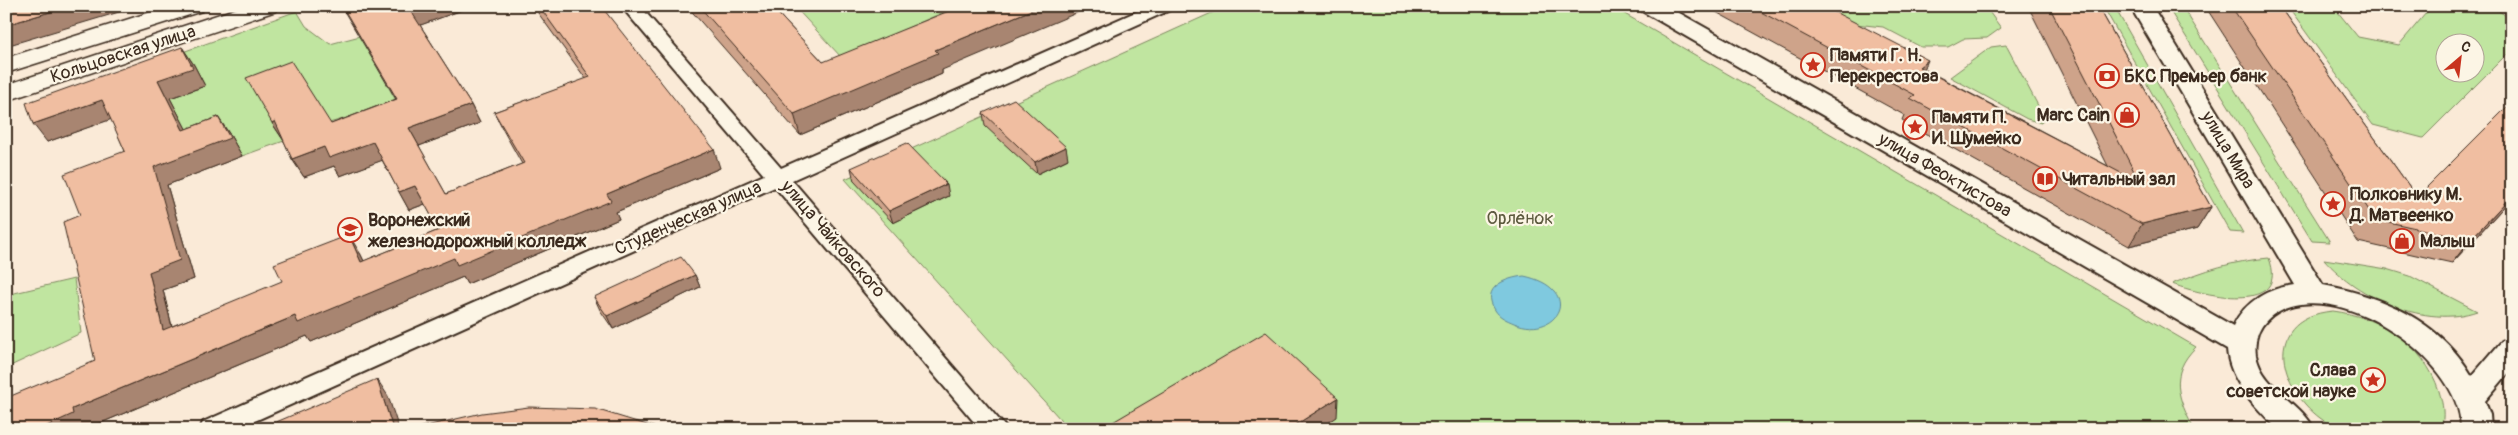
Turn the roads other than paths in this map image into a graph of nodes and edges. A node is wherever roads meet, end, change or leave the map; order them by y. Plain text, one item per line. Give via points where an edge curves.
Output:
1 (194, 6) edge
2 (268, 6) edge
3 (630, 6) edge
4 (1164, 6) edge
5 (1650, 6) edge
6 (2141, 6) edge
7 (6, 66) edge
8 (6, 93) edge
9 (780, 178) junction
10 (2315, 294) junction
11 (2241, 344) junction
12 (2512, 349) edge
13 (2470, 398) junction
14 (212, 429) edge
15 (995, 429) edge
16 (2299, 429) edge
17 (2476, 429) edge

1 - 7 main road, Кольцовская улица
2 - 8 main road, Кольцовская улица
3 - 9 street, улица Чайковского
4 - 9 street, Студенческая улица
5 - 11 street, улица Феоктистова
6 - 10 street, улица Мира
9 - 14 street, Студенческая улица
9 - 15 street, улица Чайковского
10 - 11 street via 2292,295 2257,311 2248,321
10 - 13 street via 2367,307 2417,332 2443,356
11 - 16 street via 2245,363 2255,383
12 - 13 street
13 - 17 street

